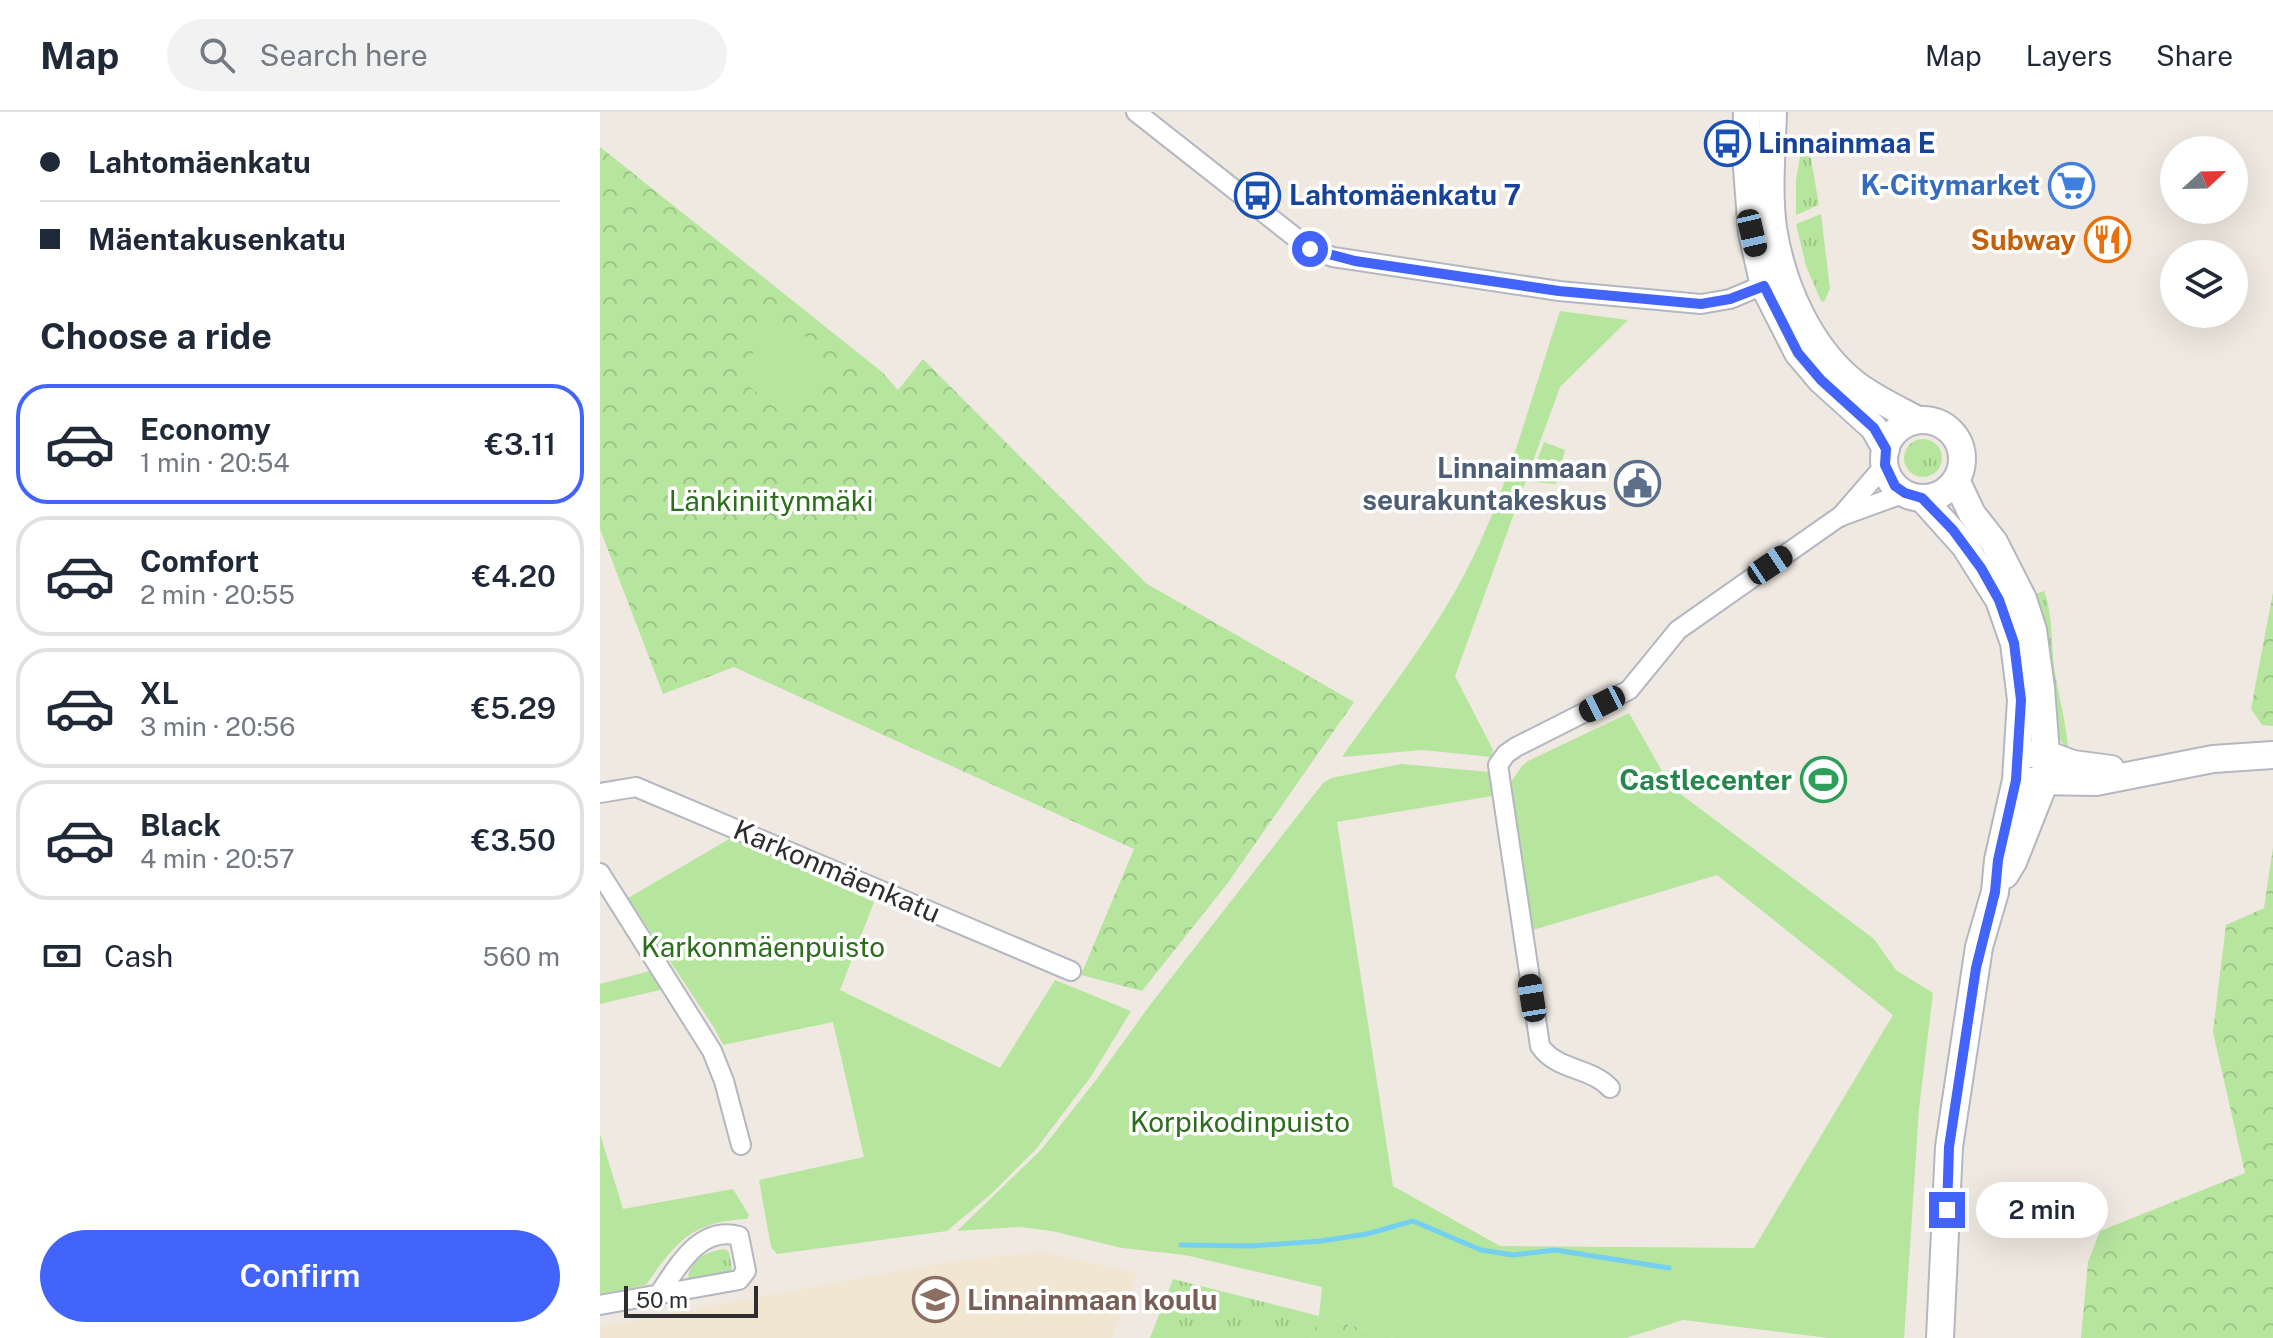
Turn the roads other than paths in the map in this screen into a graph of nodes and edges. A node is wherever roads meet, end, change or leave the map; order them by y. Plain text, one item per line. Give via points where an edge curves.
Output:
1 (1136, 112) edge
2 (1747, 112) edge
3 (1773, 112) edge
4 (1775, 280) junction
5 (1918, 420) junction
6 (1886, 457) junction
7 (1956, 480) junction
8 (1913, 496) junction
9 (1839, 517) junction
10 (2046, 754) junction
11 (2273, 755) edge
12 (2018, 767) junction
13 (2135, 772) junction
14 (2045, 781) junction
15 (600, 793) edge
16 (600, 873) edge
17 (1995, 892) junction
18 (1071, 971) dead end
19 (1610, 1088) dead end
20 (741, 1145) dead end
21 (659, 1294) junction
22 (600, 1305) edge
23 (1940, 1338) edge

1 - 4 street via 1310,249 1333,257 1559,291 1701,304 1730,299
2 - 4 main road via 1752,233
3 - 4 main road
4 - 5 main road via 1828,357 1855,384
4 - 6 main road via 1798,353 1874,428
5 - 6 main road via 1897,430
5 - 7 main road via 1935,422 1953,433 1962,455
6 - 8 main road via 1895,486
6 - 9 street
7 - 8 main road via 1935,496
7 - 10 main road via 1972,514 1994,542 2033,630
8 - 9 street
8 - 12 main road via 1959,538 1999,600 2014,643 2021,700
9 - 19 street via 1678,630 1629,690 1516,747 1498,765 1540,1046 1555,1061
10 - 12 main road
10 - 13 main road via 2073,764
10 - 14 main road
11 - 13 main road
12 - 14 main road
12 - 17 main road
13 - 14 main road via 2096,782
14 - 17 main road via 2013,862
15 - 18 street, Karkonmäenkatu via 636,787
16 - 20 street via 712,1051
17 - 23 main road via 1979,947 1949,1147
21 - 21 street via 739,1280 746,1271 739,1236 713,1235 691,1248
21 - 22 street

